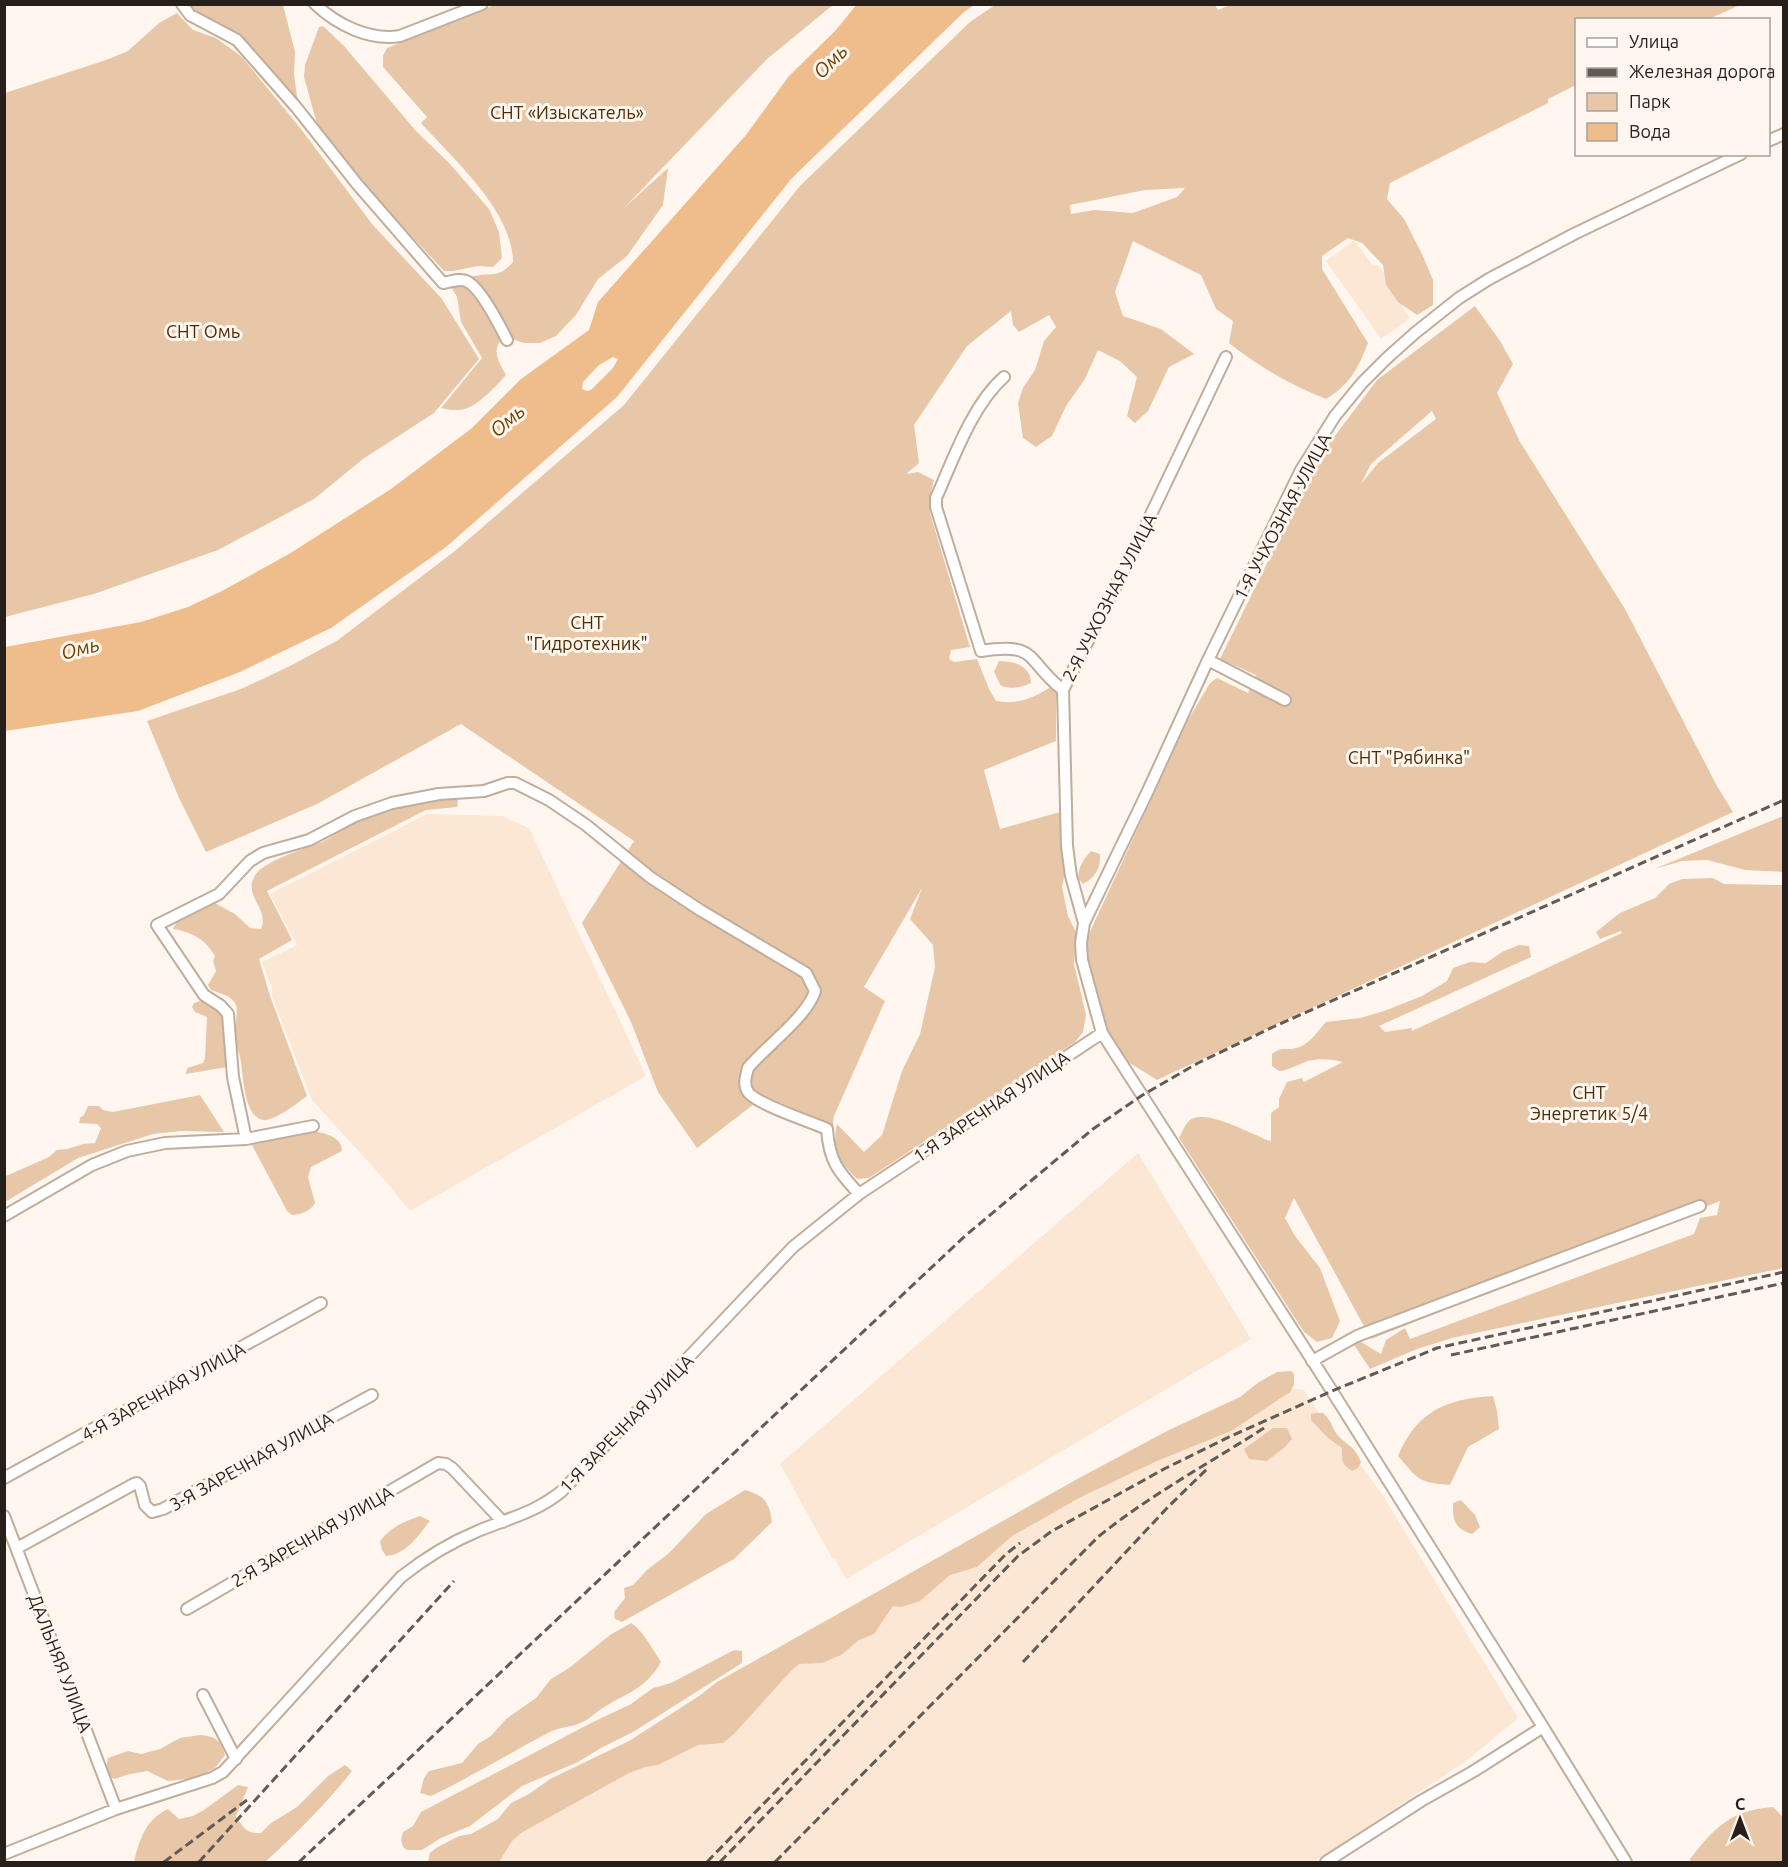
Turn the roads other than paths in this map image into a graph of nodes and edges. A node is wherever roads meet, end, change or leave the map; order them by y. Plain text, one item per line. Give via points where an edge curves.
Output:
1 (183, 4) edge
2 (315, 4) edge
3 (482, 4) edge
4 (1784, 134) edge
5 (1770, 140) edge
6 (1737, 156) edge
7 (507, 340) dead end
8 (1226, 357) dead end
9 (1004, 377) dead end
10 (1208, 660) junction
11 (1063, 690) junction
12 (1285, 700) dead end
13 (1084, 923) junction
14 (1102, 1033) junction
15 (313, 1126) dead end
16 (246, 1139) junction
17 (859, 1194) junction
18 (1700, 1206) dead end
19 (4, 1215) edge
20 (321, 1303) dead end
21 (1312, 1361) junction
22 (372, 1395) dead end
23 (4, 1478) edge
24 (4, 1516) edge
25 (503, 1522) junction
26 (17, 1548) junction
27 (187, 1609) dead end
28 (203, 1695) dead end
29 (1543, 1727) junction
30 (236, 1759) junction
31 (116, 1809) junction
32 (4, 1854) edge
33 (1326, 1863) edge
34 (1626, 1863) edge

1 - 7 street via 190,15 237,40 443,283 463,279 470,282 494,314
2 - 3 street via 339,22 386,39
4 - 5 street
6 - 10 street, 1-Я УЧХОЗНАЯ УЛИЦА via 1498,274 1460,298 1387,358 1335,416 1301,470
8 - 11 street, 2-Я УЧХОЗНАЯ УЛИЦА
9 - 11 street via 981,402 936,498 936,507 981,651 1004,648 1028,653 1048,679
10 - 12 street
10 - 13 street, 1-Я УЧХОЗНАЯ УЛИЦА
11 - 13 street, 2-Я УЧХОЗНАЯ УЛИЦА via 1067,846
13 - 14 street, 1-Я УЧХОЗНАЯ УЛИЦА via 1082,960
14 - 17 street, 1-Я ЗАРЕЧНАЯ УЛИЦА
14 - 21 street, 1-Я УЧХОЗНАЯ УЛИЦА
15 - 16 street
16 - 17 street via 233,1077 228,1014 204,995 157,925 219,894 250,861 263,853 309,840 355,816 392,803 440,794 484,792 515,783 586,825 650,877 700,910 806,973 815,991 813,998 748,1068 746,1086 760,1101 827,1129 831,1157 839,1173
16 - 19 street via 174,1143 127,1151 92,1165
17 - 25 street, 1-Я ЗАРЕЧНАЯ УЛИЦА via 793,1247 562,1491 528,1513
18 - 21 street via 1357,1335
20 - 23 street, 4-Я ЗАРЕЧНАЯ УЛИЦА
21 - 29 street, 1-Я УЧХОЗНАЯ УЛИЦА
22 - 26 street, 3-Я ЗАРЕЧНАЯ УЛИЦА via 164,1509 148,1510 137,1483
24 - 26 street, ДАЛЬНЯЯ УЛИЦА
25 - 27 street, 2-Я ЗАРЕЧНАЯ УЛИЦА via 452,1468 438,1463
25 - 30 street, 1-Я ЗАРЕЧНАЯ УЛИЦА via 429,1555 401,1577
26 - 31 street, ДАЛЬНЯЯ УЛИЦА
28 - 30 street
29 - 33 street
29 - 34 street, 1-Я УЧХОЗНАЯ УЛИЦА
30 - 31 street, 1-Я ЗАРЕЧНАЯ УЛИЦА via 212,1778
31 - 32 street, 1-Я ЗАРЕЧНАЯ УЛИЦА

